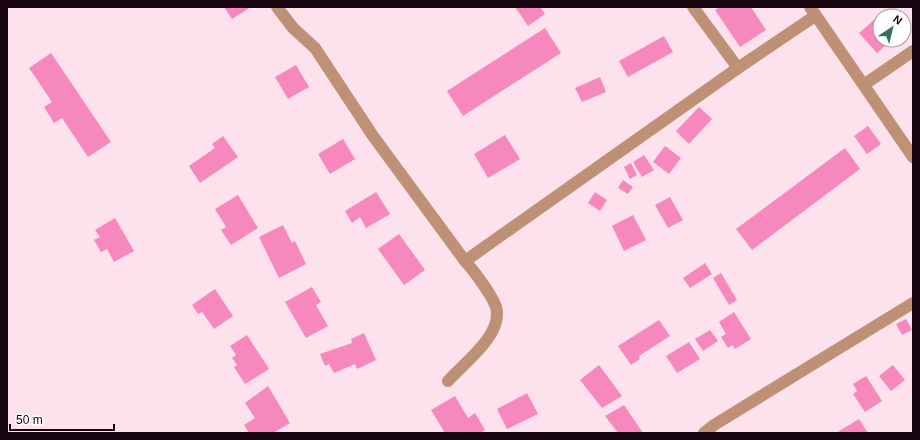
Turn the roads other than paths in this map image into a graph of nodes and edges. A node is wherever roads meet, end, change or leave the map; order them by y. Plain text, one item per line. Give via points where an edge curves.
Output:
1 (277, 7) edge
2 (694, 7) edge
3 (813, 12) edge
4 (913, 51) edge
5 (738, 68) junction
6 (865, 84) junction
7 (913, 158) edge
8 (466, 261) junction
9 (913, 303) edge
10 (448, 381) dead end
11 (717, 429) edge
12 (704, 433) edge

1 - 8 street via 293,28 315,48 373,136
2 - 5 street
3 - 5 street
3 - 6 street
4 - 6 street
5 - 8 street
6 - 7 street
8 - 10 street via 496,307 497,323 488,341
9 - 11 street
11 - 12 street

